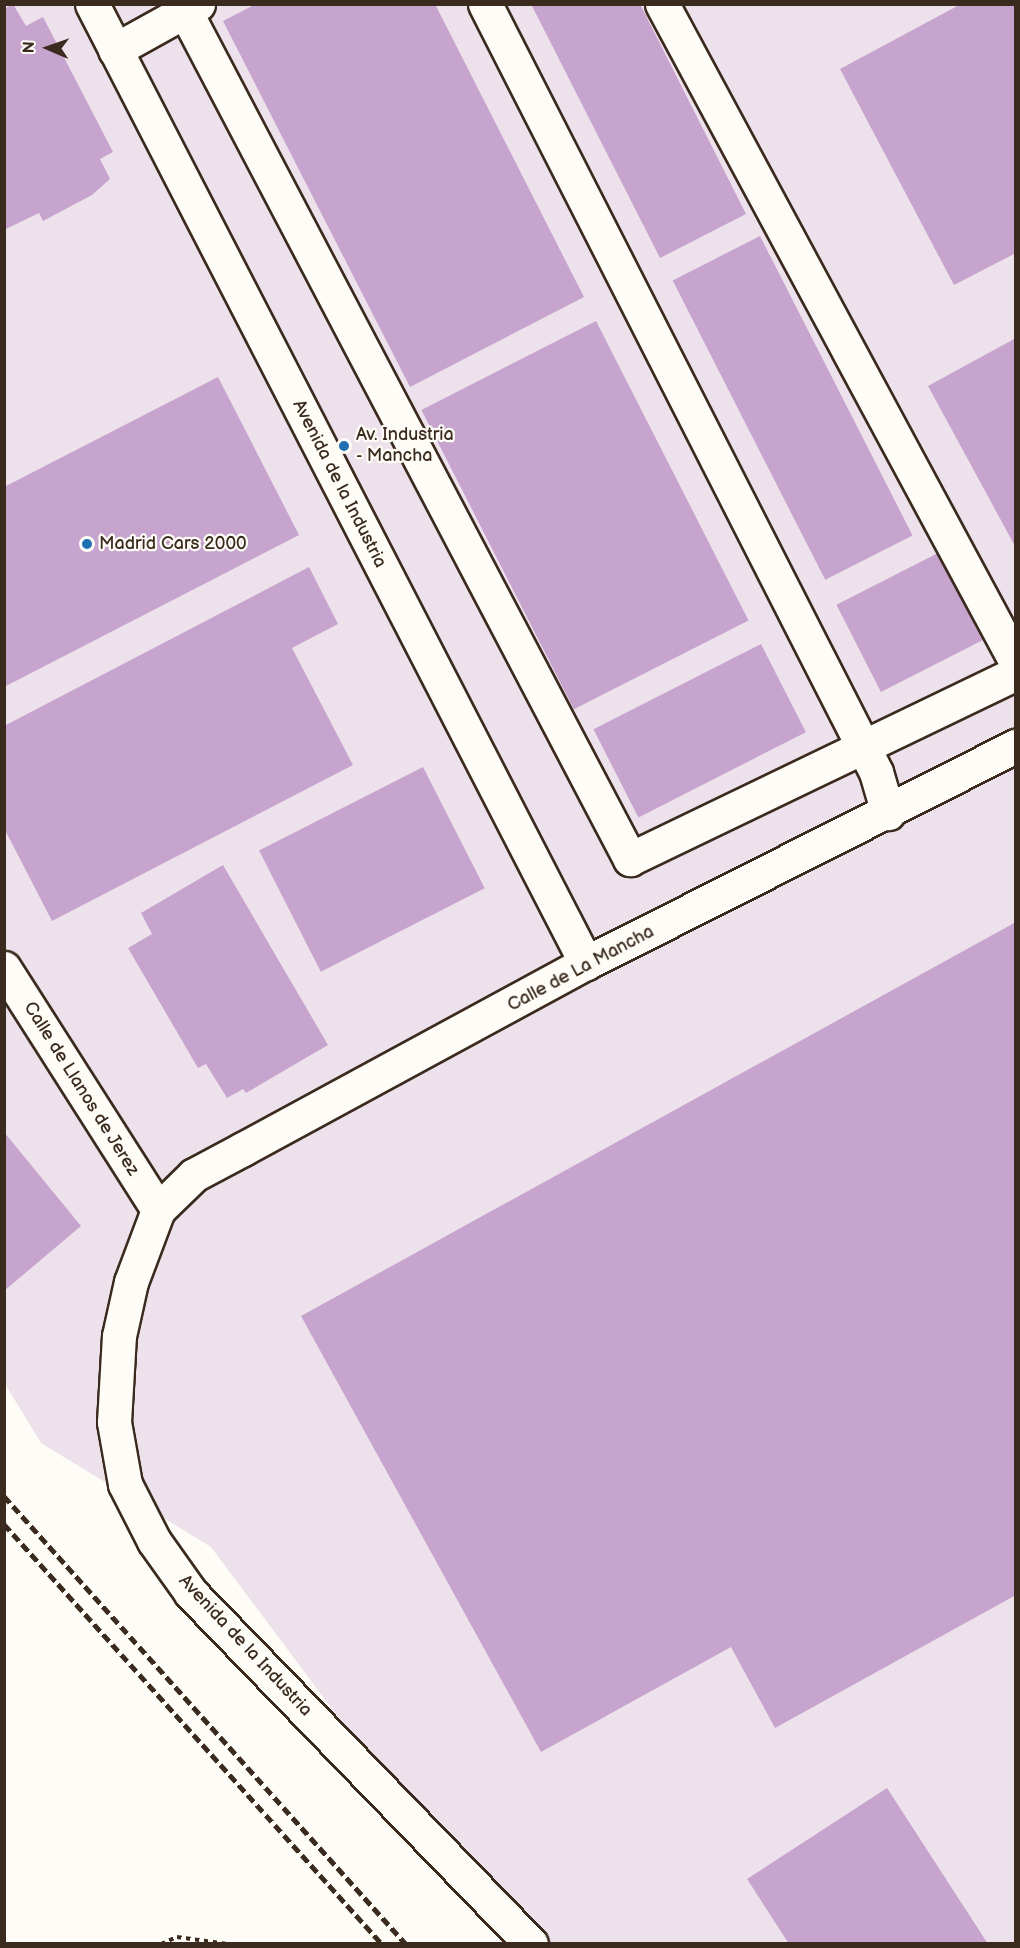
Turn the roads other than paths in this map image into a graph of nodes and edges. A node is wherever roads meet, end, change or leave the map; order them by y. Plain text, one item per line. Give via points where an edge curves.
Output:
1 (92, 4) edge
2 (485, 4) edge
3 (662, 4) edge
4 (192, 8) edge
5 (115, 50) junction
6 (1016, 662) edge
7 (1016, 673) edge
8 (1016, 746) edge
9 (863, 748) junction
10 (888, 813) junction
11 (586, 963) junction
12 (4, 968) edge
13 (158, 1210) junction
14 (531, 1944) edge

1 - 5 street, Avenida de la Industria
2 - 9 street
3 - 6 street
4 - 5 street
4 - 9 street via 630,859
5 - 11 street, Avenida de la Industria
7 - 9 street
8 - 10 street, Calle de La Mancha
9 - 10 street
10 - 11 street, Calle de La Mancha
11 - 13 street, Calle de La Mancha via 194,1175
12 - 13 street, Calle de Llanos de Jerez
13 - 14 street, Avenida de la Industria via 131,1282 114,1378 114,1422 129,1494 191,1593

